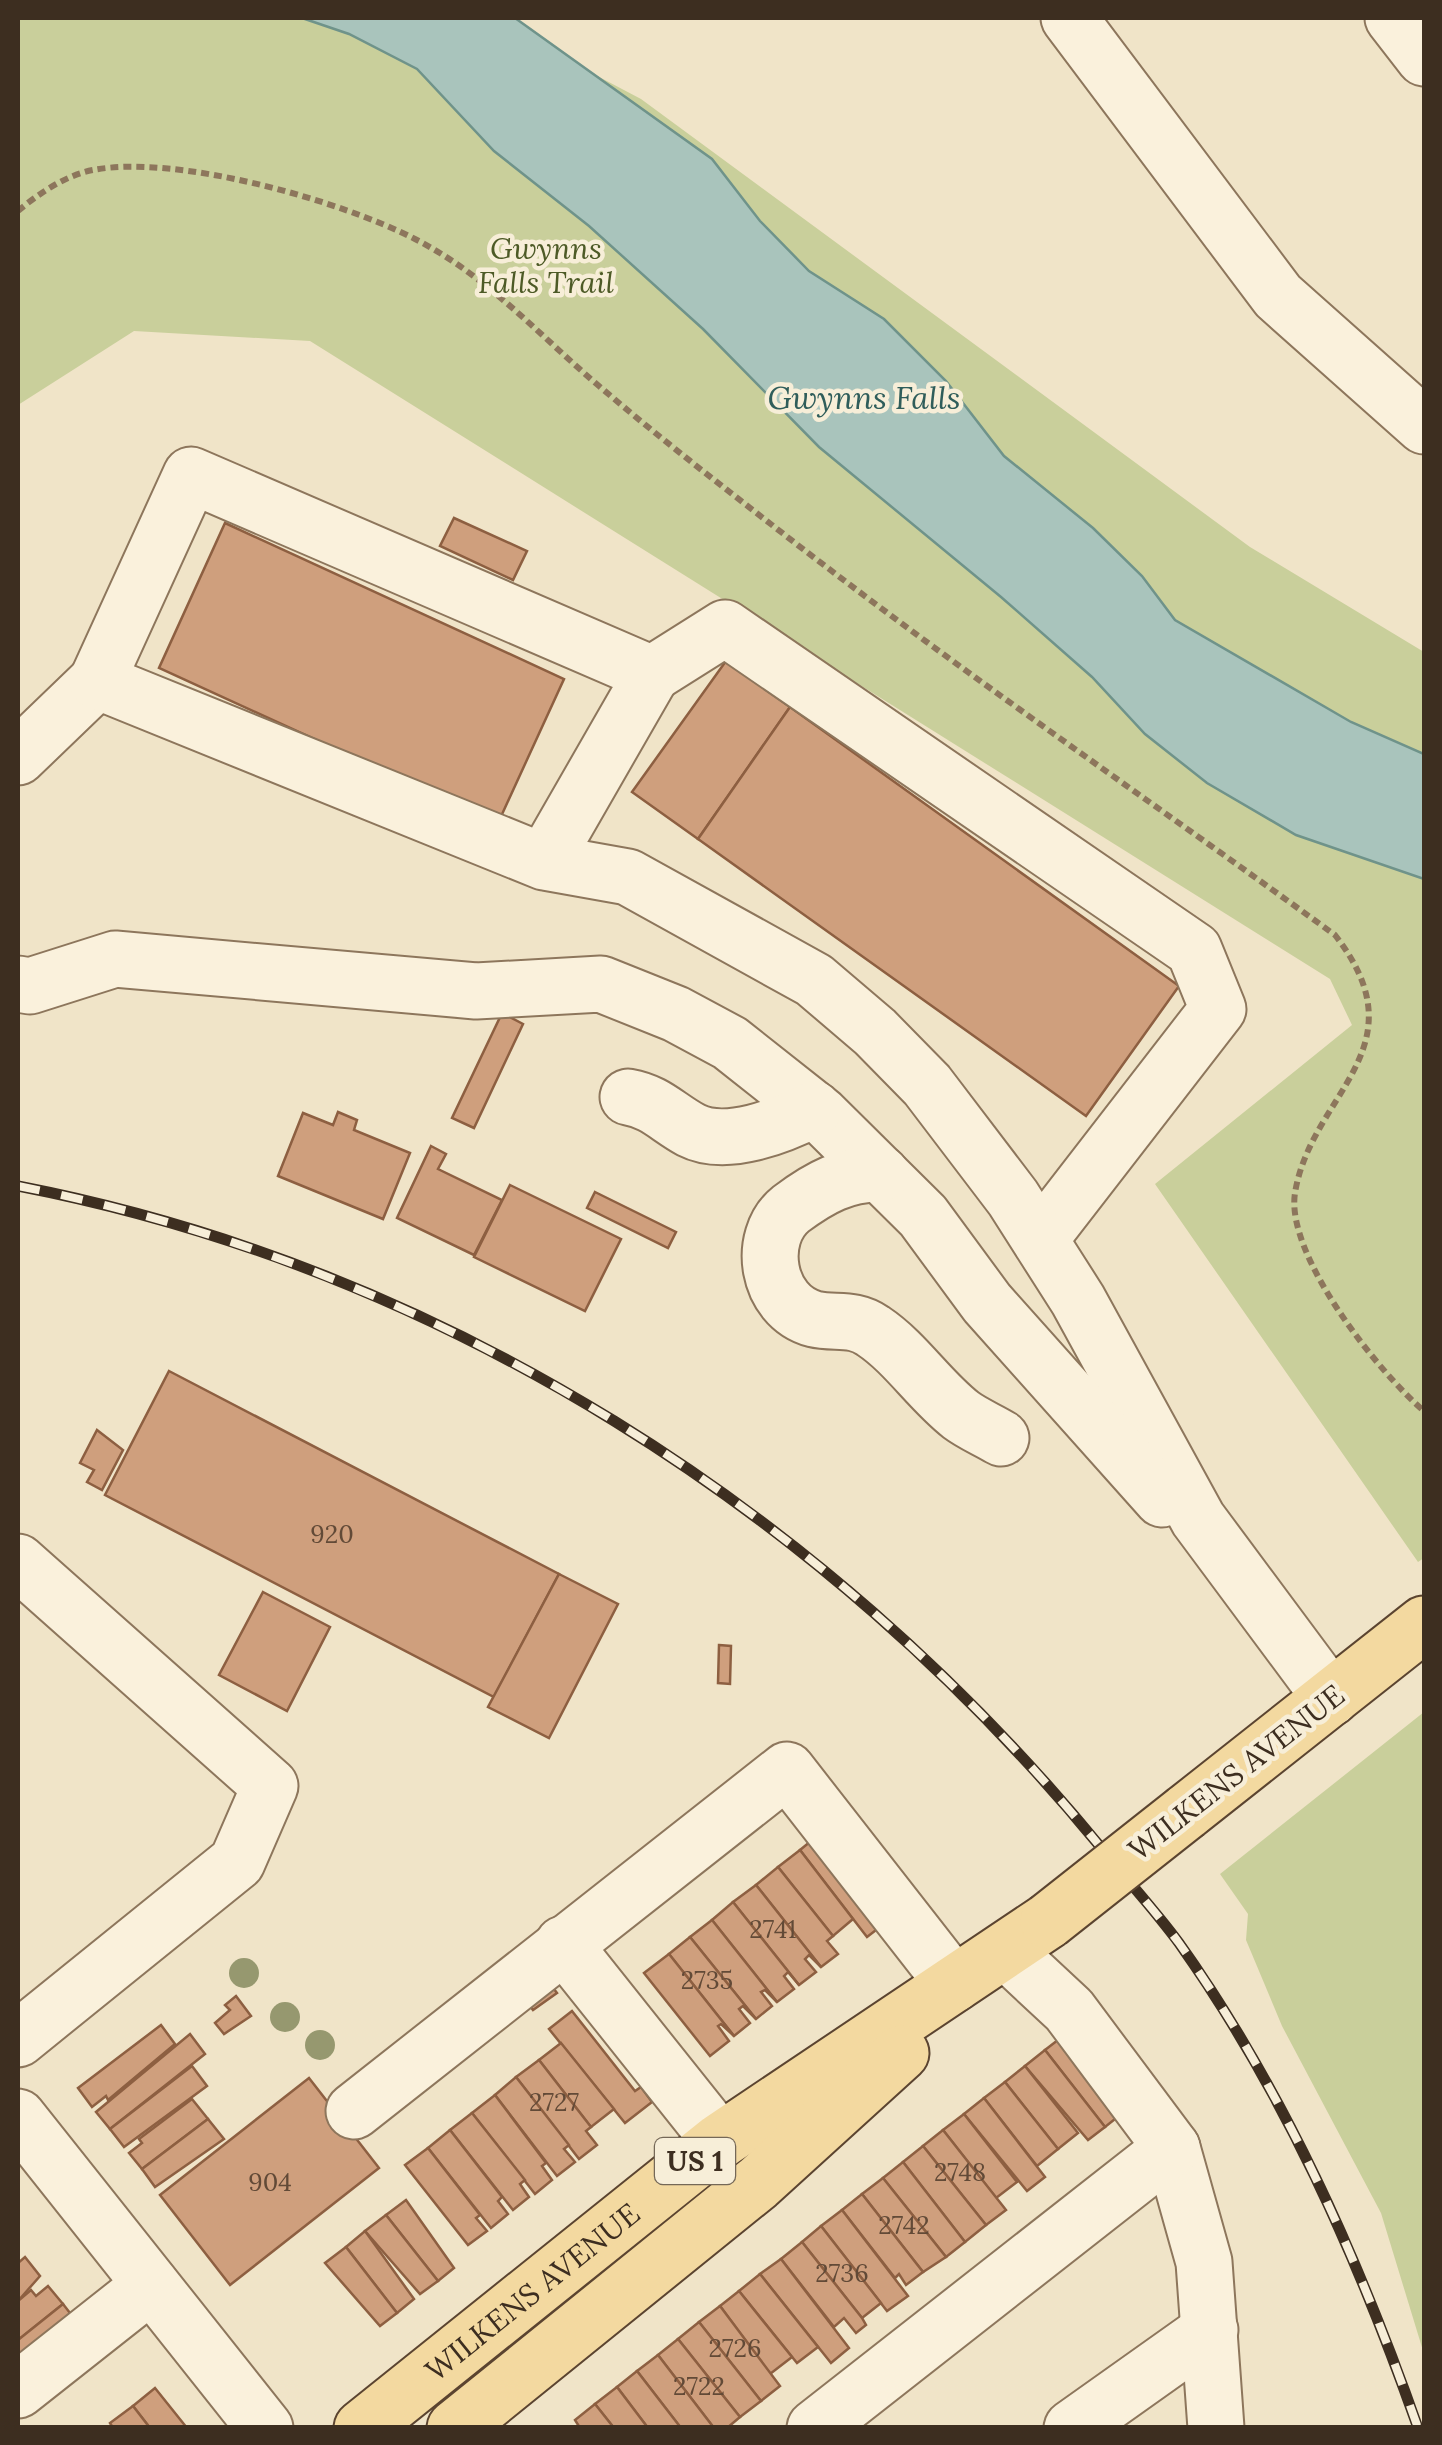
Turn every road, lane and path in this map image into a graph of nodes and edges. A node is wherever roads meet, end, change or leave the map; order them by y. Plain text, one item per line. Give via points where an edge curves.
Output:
1 (1070, 18) edge
2 (1393, 18) edge
3 (1424, 58) edge
4 (1424, 426) edge
5 (652, 674) junction
6 (97, 680) junction
7 (18, 757) edge
8 (544, 862) junction
9 (18, 984) edge
10 (628, 1097) dead end
11 (814, 1110) junction
12 (881, 1174) junction
13 (1040, 1239) junction
14 (1000, 1438) dead end
15 (1198, 1519) junction
16 (18, 1562) edge
17 (1424, 1624) edge
18 (1331, 1698) junction
19 (1029, 1938) junction
20 (563, 1944) junction
21 (954, 1984) junction
22 (18, 2039) edge
23 (354, 2111) dead end
24 (18, 2117) edge
25 (720, 2141) junction
26 (1172, 2148) junction
27 (151, 2285) junction
28 (1210, 2330) junction
29 (18, 2390) edge
30 (265, 2428) edge
31 (362, 2428) edge
32 (455, 2428) edge
33 (815, 2428) edge
34 (1072, 2428) edge
35 (1216, 2428) edge

1 - 4 street via 1278,296
2 - 3 street
5 - 6 street via 192,475
5 - 8 street
5 - 13 street via 724,628 1194,950 1218,1009
6 - 7 street
6 - 8 street
8 - 13 street via 628,877 814,980 926,1085
9 - 11 street via 115,960 476,990 600,984 730,1043
10 - 11 street via 662,1106 708,1137 739,1135
11 - 12 street
12 - 14 street via 830,1184 779,1219 767,1253 779,1290 814,1319 846,1320 873,1331 962,1415
12 - 15 street via 1174,1511
13 - 15 street
15 - 18 street
16 - 22 street via 270,1786 237,1862
17 - 18 main road, WILKENS AVENUE / US 1
18 - 19 main road, WILKENS AVENUE / US 1, bridge
19 - 21 main road, WILKENS AVENUE / US 1
19 - 26 street via 1069,2010
19 - 32 main road, WILKENS AVENUE / US 1 via 758,2183
20 - 21 street via 786,1770
20 - 23 street
20 - 25 street
21 - 25 main road, WILKENS AVENUE / US 1
24 - 27 street
25 - 31 main road, WILKENS AVENUE / US 1
26 - 28 street via 1204,2262
26 - 33 street
27 - 29 street
27 - 30 street
28 - 34 street
28 - 35 street

